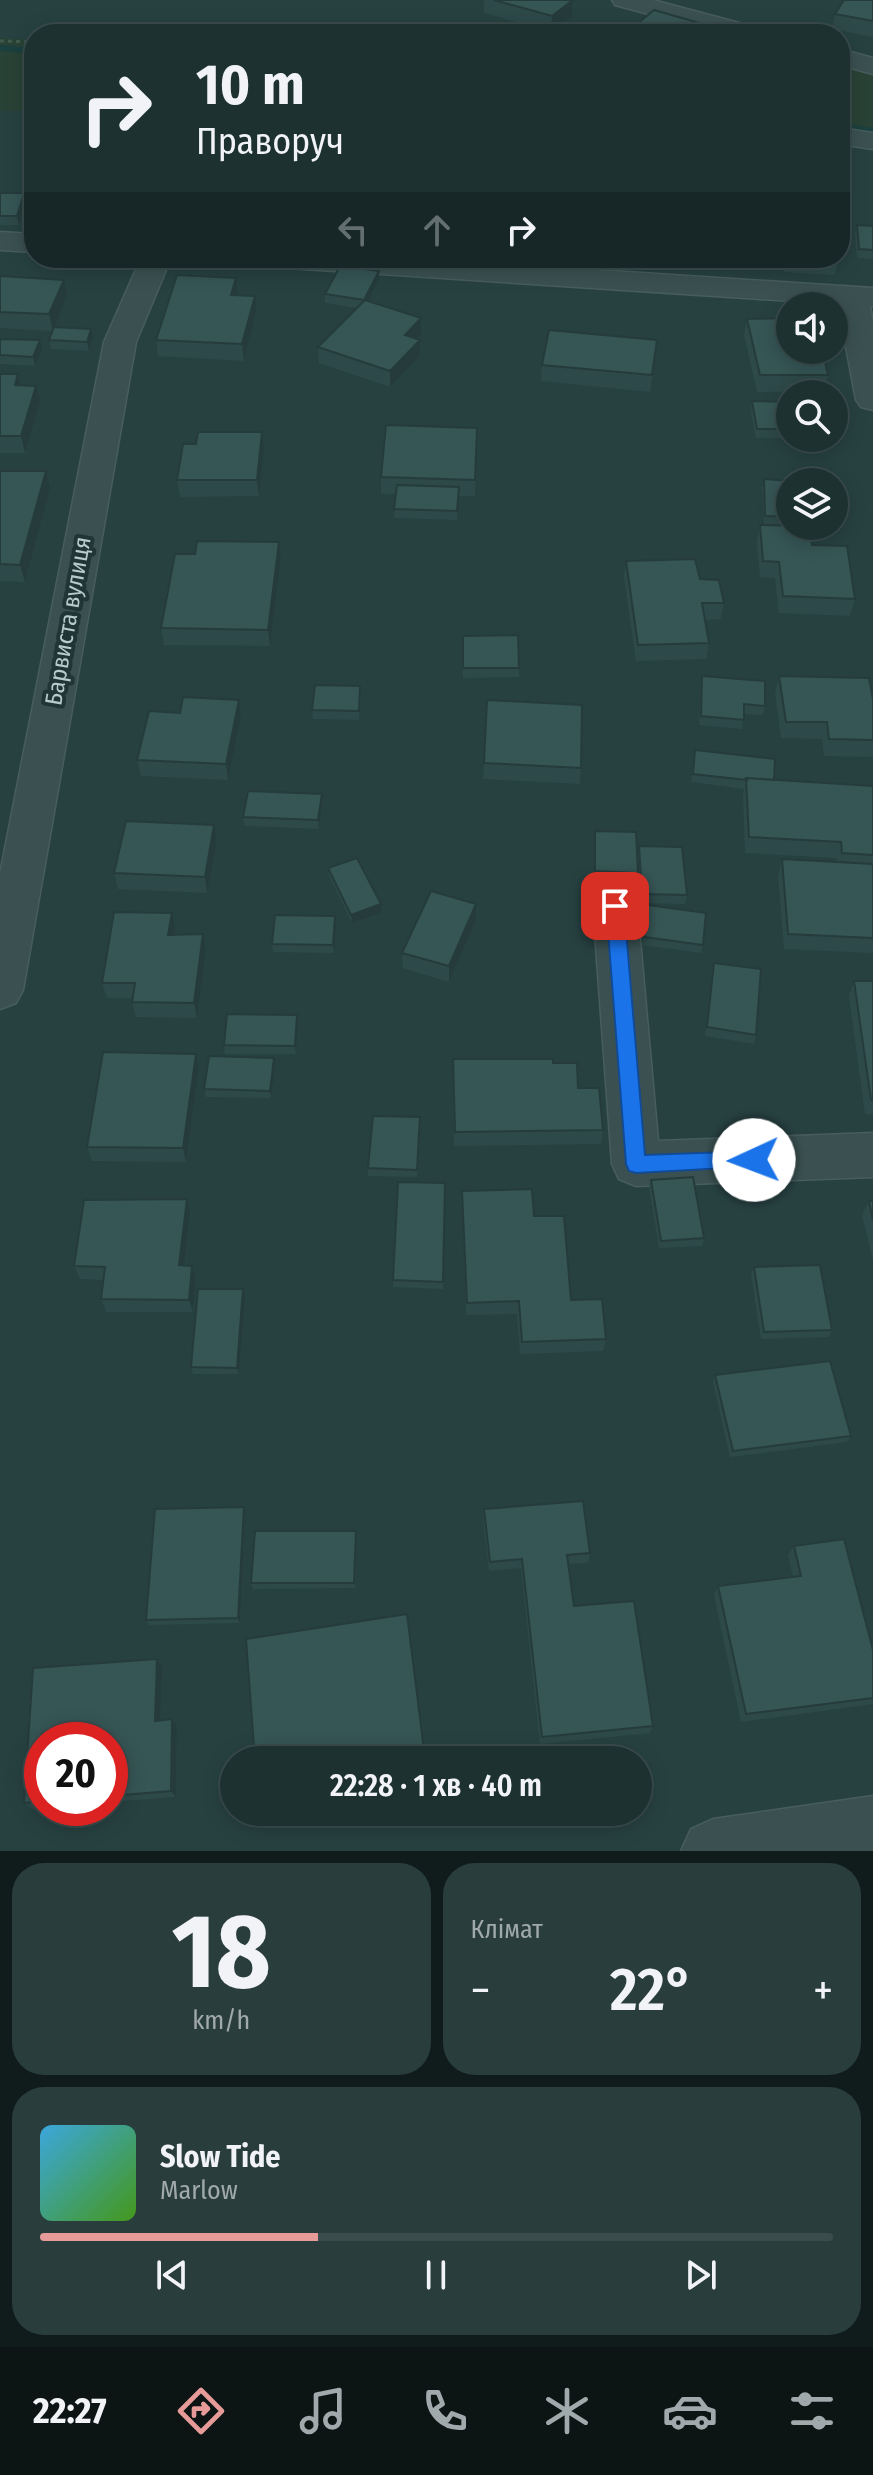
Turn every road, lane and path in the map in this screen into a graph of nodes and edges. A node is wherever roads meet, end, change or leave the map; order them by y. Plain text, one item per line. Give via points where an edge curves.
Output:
1 (624, 0) edge
2 (715, 24) edge
3 (0, 41) edge
4 (24, 42) edge
5 (850, 60) edge
6 (873, 66) edge
7 (850, 138) edge
8 (873, 141) edge
9 (0, 241) edge
10 (24, 242) edge
11 (152, 268) edge
12 (428, 268) edge
13 (862, 296) edge
14 (873, 400) edge
15 (615, 906) dead end
16 (0, 990) edge
17 (873, 1155) edge
18 (873, 1827) edge
19 (713, 1851) edge

1 - 2 street
3 - 4 path
5 - 6 street
7 - 8 street
9 - 10 street
11 - 16 street, Барвиста вулиця via 120,342
12 - 13 street
13 - 14 street
15 - 17 street via 636,1164
18 - 19 street

